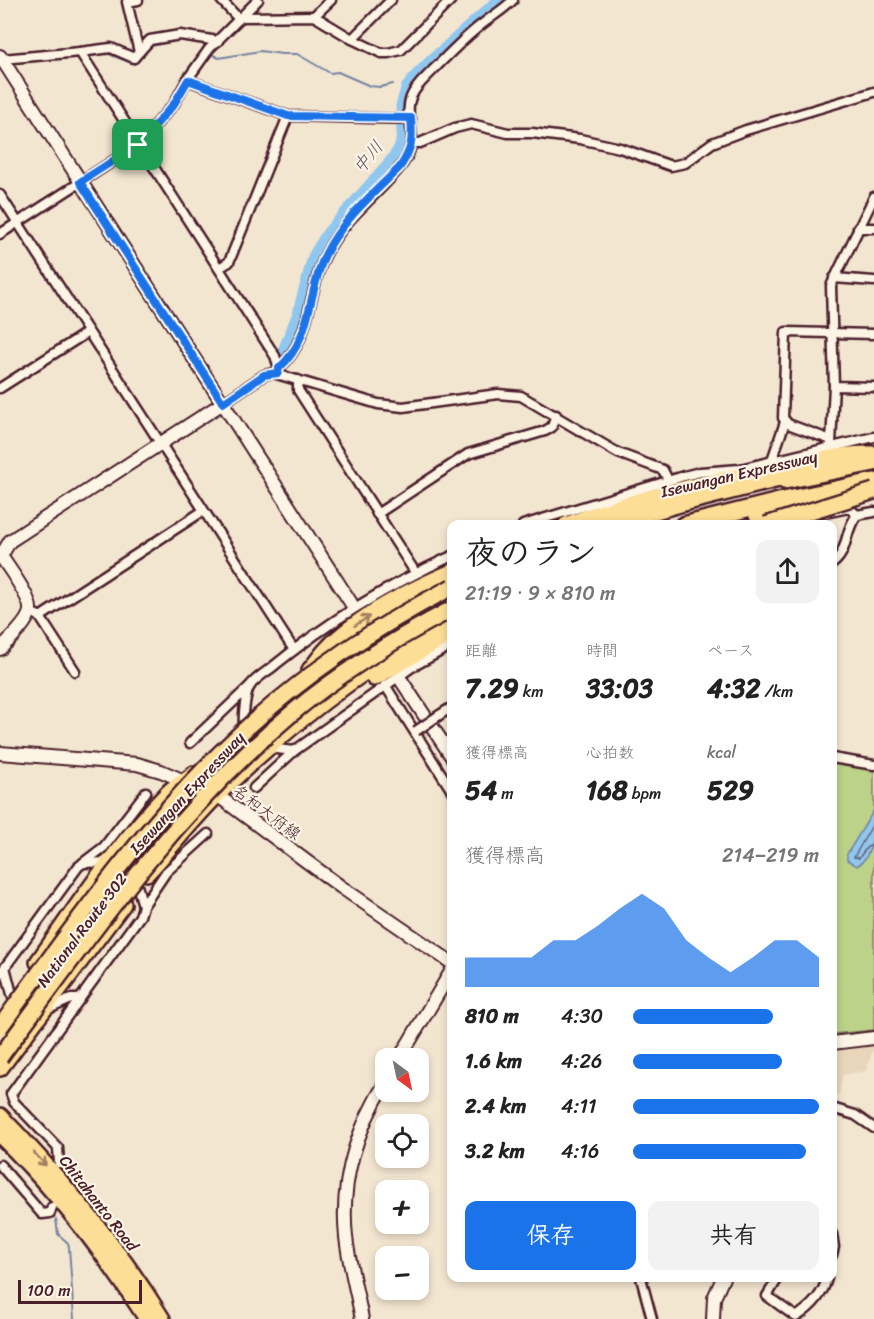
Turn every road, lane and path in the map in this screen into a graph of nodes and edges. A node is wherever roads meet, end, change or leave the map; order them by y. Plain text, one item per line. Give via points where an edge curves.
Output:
1 (138, 0) edge
2 (221, 0) edge
3 (258, 0) edge
4 (331, 0) edge
5 (391, 0) edge
6 (451, 0) edge
7 (513, 0) edge
8 (314, 16) junction
9 (240, 18) junction
10 (352, 39) junction
11 (218, 41) junction
12 (81, 52) junction
13 (139, 52) junction
14 (1, 58) edge
15 (188, 80) junction
16 (874, 92) edge
17 (288, 116) junction
18 (411, 118) junction
19 (412, 143) junction
20 (138, 145) junction
21 (80, 182) junction
22 (0, 195) edge
23 (874, 197) edge
24 (18, 222) junction
25 (858, 228) junction
26 (874, 228) edge
27 (0, 234) edge
28 (219, 268) junction
29 (834, 278) junction
30 (874, 281) edge
31 (88, 332) junction
32 (834, 333) junction
33 (874, 334) edge
34 (279, 371) junction
35 (298, 380) junction
36 (834, 386) junction
37 (874, 387) edge
38 (0, 388) edge
39 (223, 403) junction
40 (556, 415) junction
41 (785, 422) junction
42 (874, 437) edge
43 (159, 443) junction
44 (831, 443) junction
45 (874, 454) edge
46 (772, 460) junction
47 (874, 461) edge
48 (668, 480) junction
49 (874, 481) edge
50 (874, 491) edge
51 (203, 511) junction
52 (874, 512) edge
53 (377, 514) junction
54 (857, 515) junction
55 (539, 520) edge
56 (581, 520) edge
57 (624, 520) edge
58 (632, 520) edge
59 (703, 520) edge
60 (744, 520) edge
61 (782, 520) edge
62 (793, 520) edge
63 (1, 556) edge
64 (447, 558) edge
65 (837, 559) edge
66 (415, 572) junction
67 (447, 574) edge
68 (447, 589) edge
69 (447, 589) edge
70 (351, 603) tunnel mouth
71 (447, 612) edge
72 (35, 614) junction
73 (447, 622) edge
74 (447, 636) edge
75 (3, 642) edge
76 (447, 648) edge
77 (294, 650) junction
78 (310, 670) junction
79 (75, 671) dead end
80 (401, 680) dead end
81 (386, 685) junction
82 (250, 686) junction
83 (329, 697) junction
84 (447, 710) edge
85 (244, 726) junction
86 (416, 731) junction
87 (190, 743) dead end
88 (267, 748) junction
89 (447, 749) edge
90 (294, 751) junction
91 (0, 753) edge
92 (837, 759) edge
93 (874, 765) edge
94 (186, 782) junction
95 (447, 783) edge
96 (254, 788) dead end
97 (146, 792) dead end
98 (217, 795) junction
99 (208, 834) dead end
100 (109, 862) junction
101 (83, 863) junction
102 (137, 885) junction
103 (143, 906) junction
104 (447, 960) edge
105 (3, 971) edge
106 (447, 978) edge
107 (13, 998) junction
108 (80, 999) junction
109 (44, 1011) junction
110 (0, 1016) edge
111 (0, 1027) edge
112 (874, 1038) edge
113 (837, 1042) edge
114 (406, 1048) edge
115 (0, 1057) edge
116 (0, 1068) edge
117 (375, 1102) edge
118 (837, 1110) edge
119 (0, 1116) edge
120 (874, 1128) edge
121 (0, 1135) edge
122 (59, 1163) dead end
123 (0, 1165) edge
124 (52, 1207) dead end
125 (642, 1282) edge
126 (721, 1282) edge
127 (776, 1282) edge
128 (826, 1282) edge
129 (147, 1319) edge
130 (162, 1319) edge
131 (362, 1319) edge
132 (652, 1319) edge
133 (712, 1319) edge

1 - 13 street via 127,2
2 - 9 street
3 - 9 street
4 - 8 street
5 - 10 street
6 - 10 street via 394,53 381,53
7 - 18 street via 417,86 409,104
8 - 9 street
8 - 10 street
9 - 11 street
11 - 13 street via 180,34 150,40
11 - 15 street
12 - 13 street via 111,48 134,58
12 - 14 street
12 - 20 street
14 - 21 street
15 - 17 street
15 - 20 street via 174,104
16 - 19 street via 746,130 712,143 685,163 671,166 580,139 507,133 471,124
17 - 18 street
17 - 28 street via 229,262
18 - 19 street
19 - 34 street via 400,167 346,224 326,252 300,338
20 - 21 street
20 - 28 street
21 - 24 street
21 - 39 street
22 - 24 street
23 - 25 street
24 - 27 street
24 - 31 street
25 - 26 street
25 - 29 street
28 - 34 street via 275,356
29 - 30 street
29 - 32 street
31 - 38 street
31 - 43 street
32 - 33 street
32 - 36 street
32 - 41 street via 786,332
34 - 35 street
34 - 39 street via 264,375
35 - 40 street via 378,404 403,407 498,394 521,396
35 - 53 street via 298,390
36 - 37 street
36 - 44 street
39 - 43 street
39 - 70 street
40 - 48 street via 618,453 663,470
40 - 53 street via 552,427 545,431 468,454
41 - 44 street
41 - 46 street
42 - 44 street
43 - 51 street
43 - 63 street via 10,541
44 - 46 street
45 - 56 highway via 742,474 676,489
46 - 48 street
47 - 57 highway via 767,482
47 - 58 highway, Isewangan Expressway
48 - 55 street
49 - 59 highway
50 - 60 highway
50 - 61 highway, bridge
51 - 72 street
51 - 77 street
52 - 54 street
53 - 66 street
54 - 62 street via 849,508
54 - 65 street via 851,522 843,554
63 - 72 street
64 - 66 street
66 - 77 street
78 -> 67 highway via 328,647 350,629 388,604
68 - 78 highway, National Route 302
69 - 111 highway, Isewangan Expressway, bridge via 322,666 238,735 126,858
71 - 115 highway, Isewangan Expressway, bridge via 333,682 252,748 142,866
72 - 75 street
72 - 79 street
73 - 83 highway, National Route 302
74 - 83 highway via 375,678
76 - 81 street
77 - 82 street
78 - 85 highway, National Route 302
80 - 89 street
81 - 86 street
81 - 90 street
82 - 85 street
82 - 87 street
83 - 88 highway, National Route 302
84 - 86 street, bridge
85 - 94 highway, National Route 302
86 - 95 street
88 - 90 street
88 - 98 highway, National Route 302
90 - 96 street
91 - 94 street, 名和大府線 via 137,764
92 - 93 street
94 - 98 street, 名和大府線
94 - 100 highway, National Route 302 via 170,789
97 - 101 street via 104,847
98 - 102 highway, National Route 302
98 - 104 street, 名和大府線
99 - 103 street via 166,872
100 - 101 street
100 - 107 highway, National Route 302
101 - 105 street
102 - 103 street
102 - 109 highway, National Route 302
103 - 108 street via 140,916
105 - 107 street
106 - 114 street
107 - 110 highway, National Route 302
108 - 109 street
108 - 122 street via 11,1094 58,1148
109 - 116 highway, National Route 302
112 - 113 street
117 - 131 street via 359,1133 345,1197 346,1239
118 - 120 street via 855,1115
119 -> 130 highway, Chitahanto Road via 74,1198
121 - 129 highway, Chitahanto Road via 87,1233
123 - 124 street via 42,1214 50,1213
125 - 132 street
126 - 133 street via 714,1298
127 - 128 street via 767,1296 796,1317 809,1309

